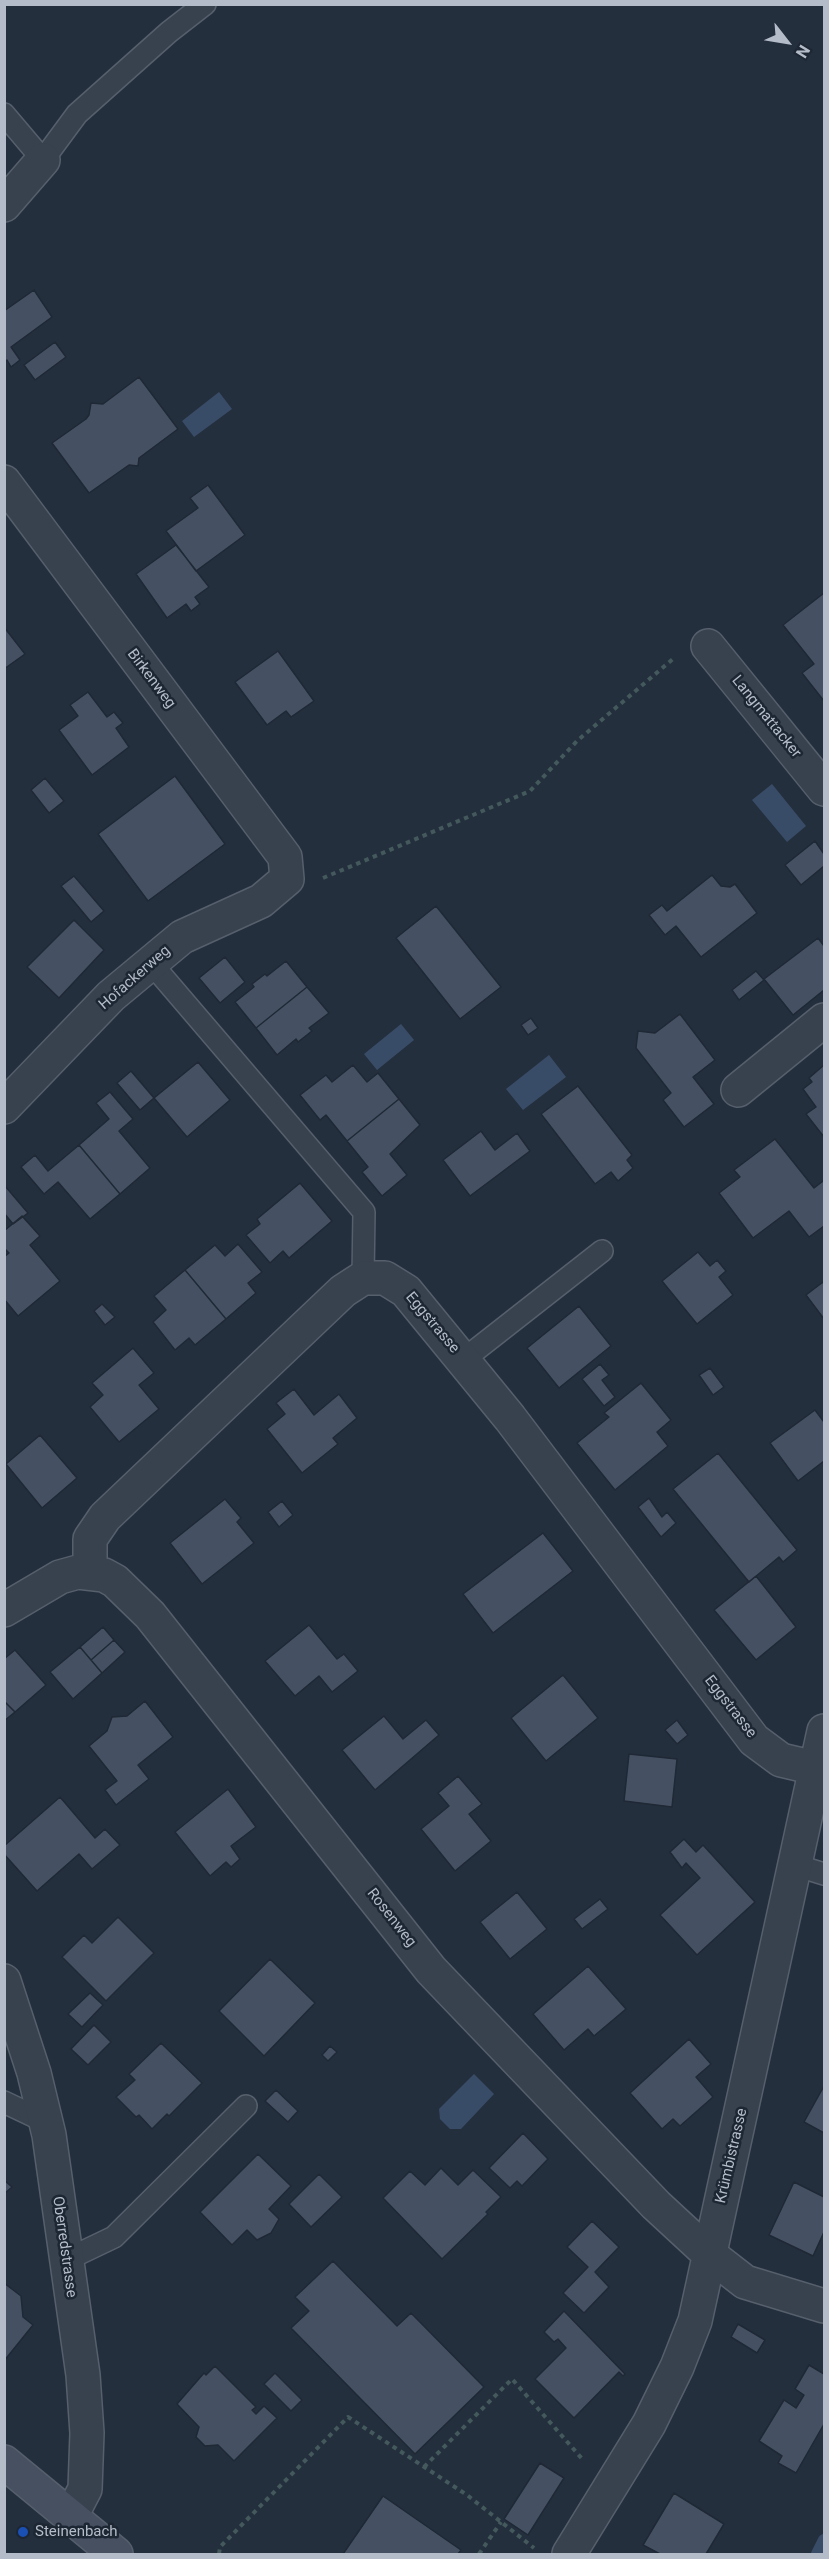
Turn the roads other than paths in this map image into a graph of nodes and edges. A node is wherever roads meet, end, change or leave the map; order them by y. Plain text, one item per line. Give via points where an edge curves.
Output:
1 (205, 4) edge
2 (4, 114) edge
3 (43, 160) junction
4 (4, 205) edge
5 (4, 482) edge
6 (708, 646) road end
7 (825, 789) edge
8 (287, 879) joint
9 (151, 963) junction
10 (825, 1020) edge
11 (738, 1090) dead end
12 (4, 1107) edge
13 (602, 1251) dead end
14 (363, 1278) junction
15 (463, 1360) junction
16 (90, 1572) junction
17 (4, 1610) edge
18 (825, 1731) edge
19 (815, 1768) junction
20 (810, 1870) edge
21 (4, 1981) edge
22 (4, 2102) edge
23 (246, 2106) dead end
24 (46, 2122) junction
25 (709, 2254) junction
26 (66, 2260) junction
27 (825, 2306) edge
28 (4, 2462) edge
29 (71, 2516) junction
30 (116, 2554) edge
31 (569, 2554) edge

1 - 3 lane via 77,114
2 - 3 lane
3 - 4 street
5 - 8 street, Birkenweg via 285,857
6 - 7 street, Langmattacker
8 - 9 street, Hofackerweg via 261,901 182,936
9 - 12 street, Hofackerweg via 111,996
9 - 14 lane via 364,1212
10 - 11 street
13 - 15 lane
14 - 15 street, Eggstrasse via 385,1278 406,1291
14 - 16 street via 343,1291 105,1517 90,1539
15 - 19 street, Eggstrasse via 754,1740 781,1760
16 - 17 street via 60,1577
16 - 25 street, Rosenweg via 115,1581 150,1615 431,1970 656,2205
18 - 19 street, Krümbistrasse
19 - 20 street, Krümbistrasse
20 - 25 street, Krümbistrasse
21 - 24 street, Oberredstrasse
22 - 24 lane
23 - 26 lane via 114,2237
24 - 26 street, Oberredstrasse
25 - 27 street, Rosenweg via 745,2282
25 - 31 street, Krümbistrasse via 695,2321 677,2367 649,2424
26 - 29 street, Oberredstrasse via 83,2375 87,2433 85,2489
28 - 29 main road
29 - 30 main road

